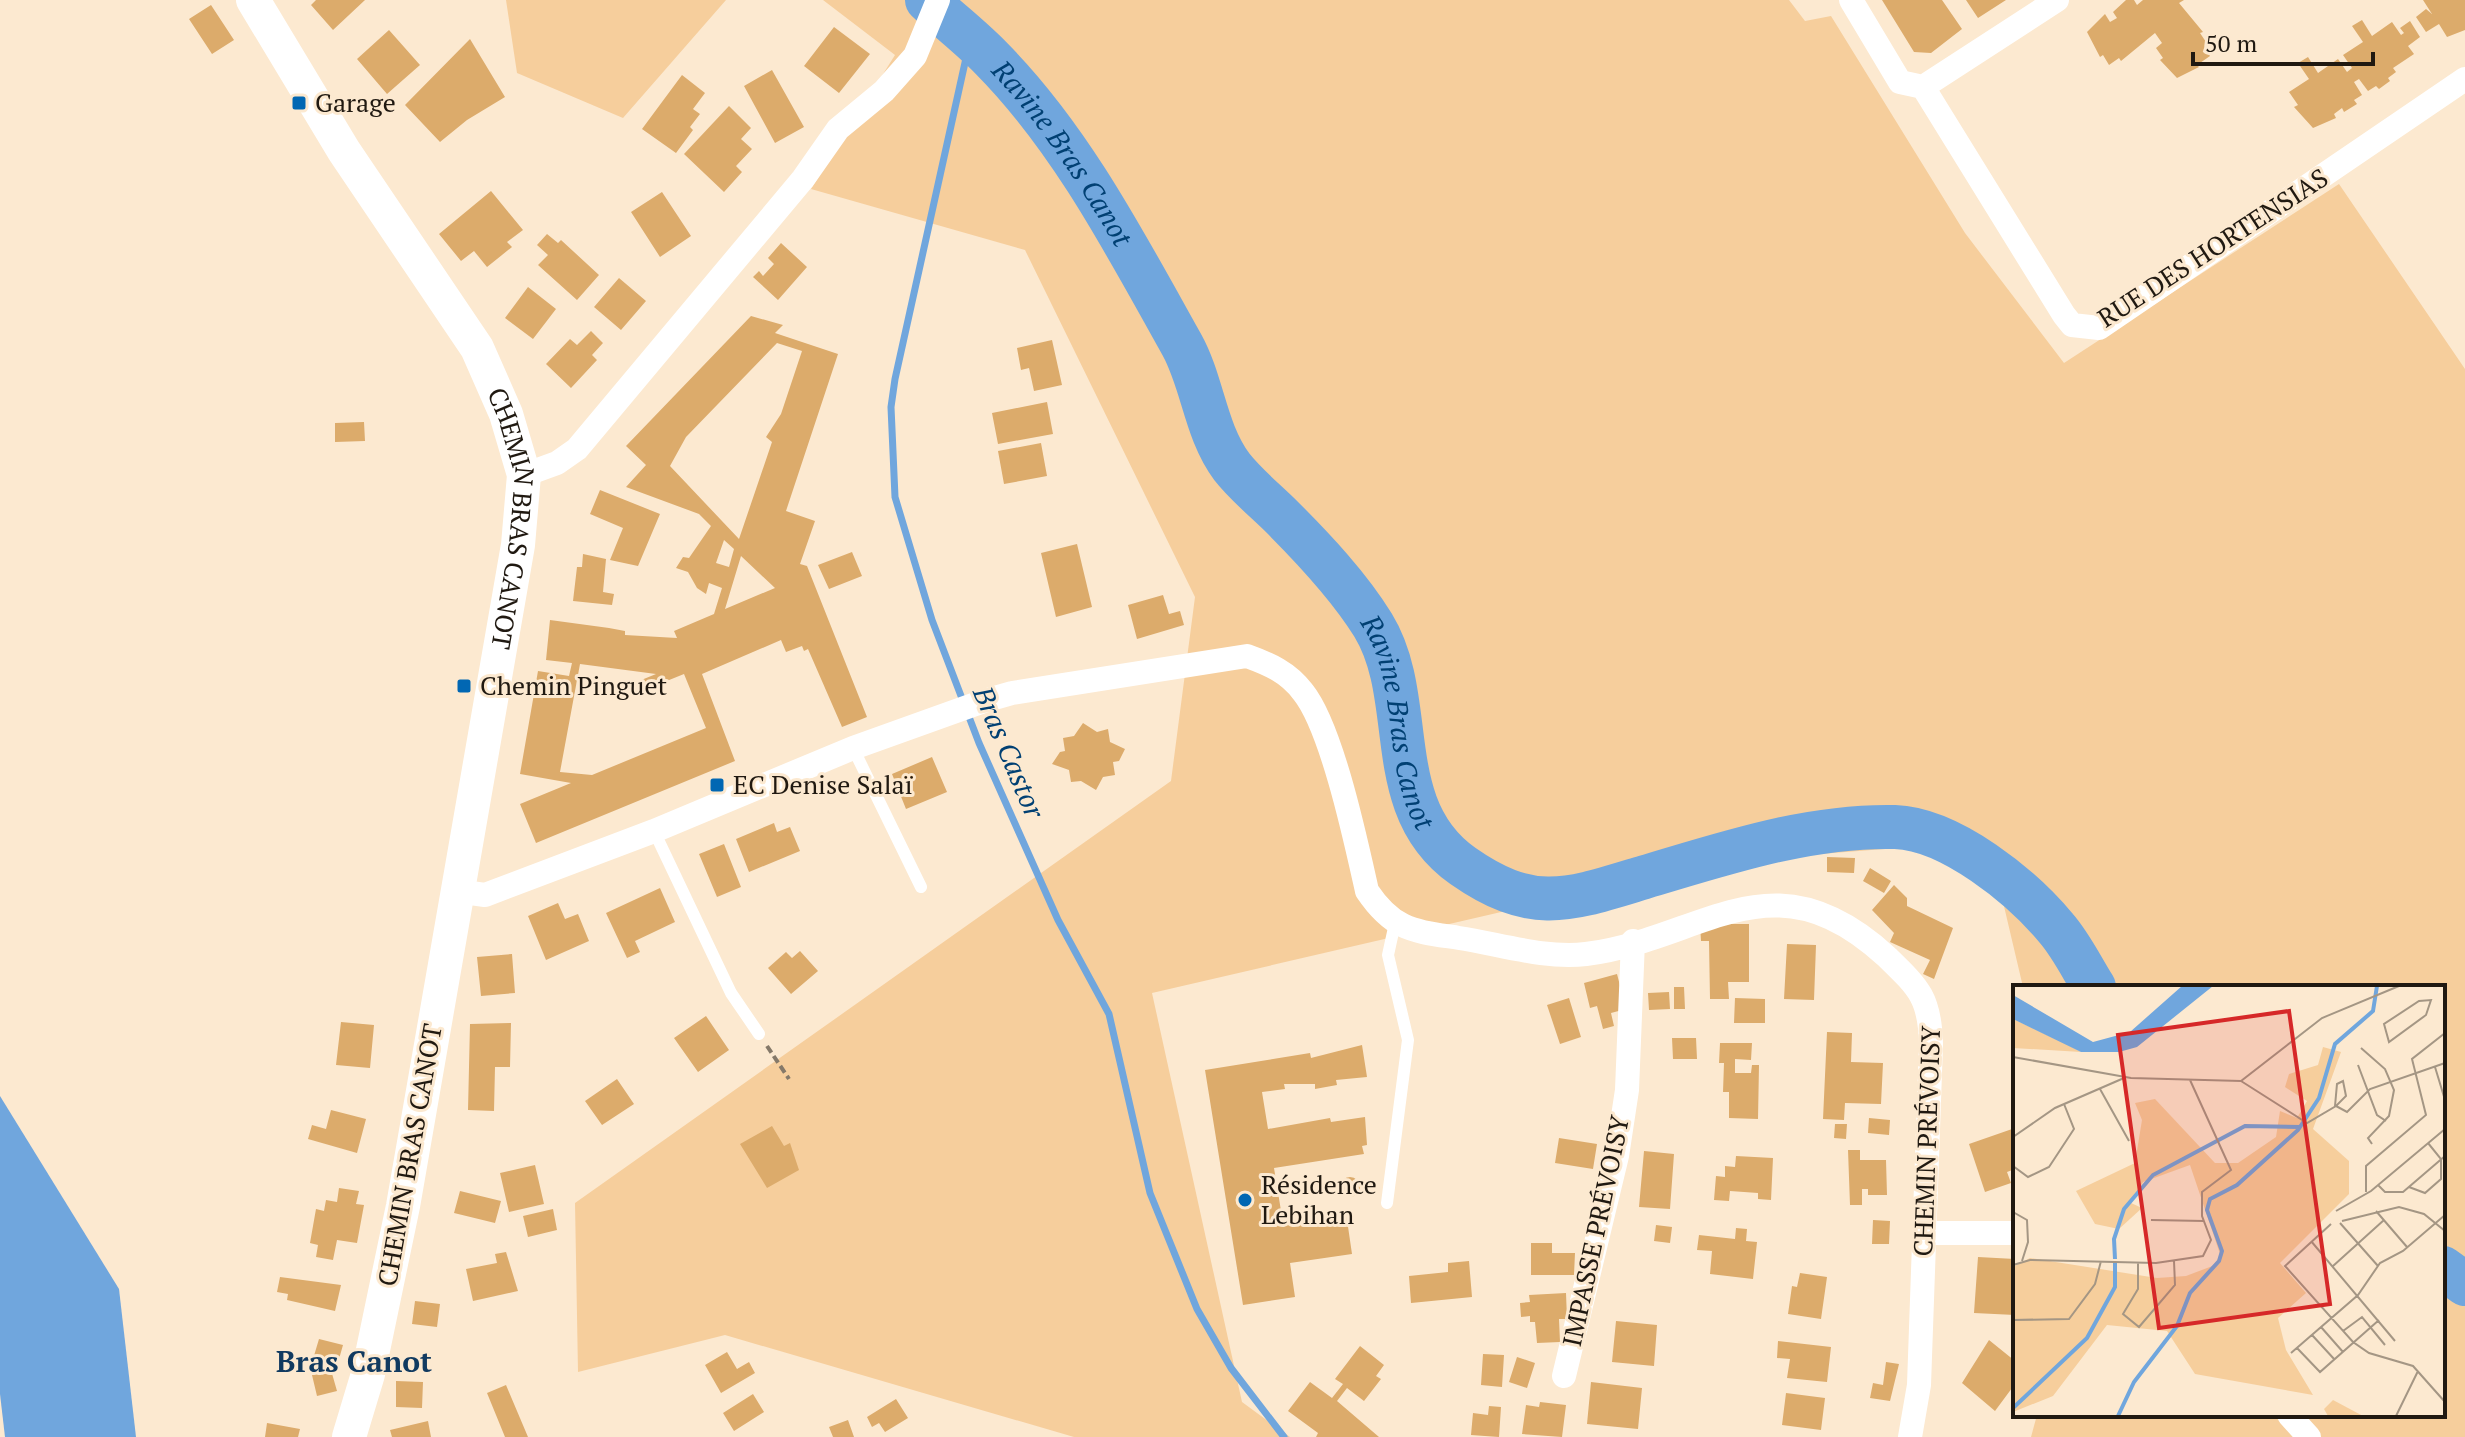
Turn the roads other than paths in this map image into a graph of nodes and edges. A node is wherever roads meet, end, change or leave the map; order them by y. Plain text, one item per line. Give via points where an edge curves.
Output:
1 (253, 0) edge
2 (938, 0) edge
3 (1851, 0) edge
4 (2057, 0) edge
5 (2465, 79) edge
6 (1923, 87) junction
7 (524, 475) junction
8 (853, 748) junction
9 (654, 831) junction
10 (921, 887) dead end
11 (456, 891) junction
12 (1395, 923) junction
13 (1633, 941) junction
14 (759, 1034) road end
15 (1387, 1203) dead end
16 (1924, 1233) junction
17 (2013, 1233) edge
18 (1564, 1376) dead end
19 (2291, 1417) edge
20 (357, 1434) edge
21 (1910, 1437) edge
22 (2309, 1437) edge

1 - 7 street, CHEMIN BRAS CANOT via 344,151 477,348 506,414
2 - 7 street via 915,56 884,91 838,129 803,179 577,449
3 - 6 street via 1900,82
4 - 6 street
5 - 6 street, RUE DES HORTENSIAS via 2099,328 2072,325 2064,315
7 - 11 street, CHEMIN BRAS CANOT via 518,545
8 - 9 street
8 - 10 lane
8 - 12 street via 1012,693 1247,656 1278,667 1304,692 1323,730 1367,891
9 - 11 street via 485,895
9 - 14 lane via 731,993
11 - 20 street, CHEMIN BRAS CANOT via 400,1221
12 - 13 street, CHEMIN PRÉVOISY via 1552,953 1585,954
12 - 15 lane via 1388,955 1408,1040
13 - 16 street, CHEMIN PRÉVOISY via 1740,908 1771,905 1820,912 1878,950 1919,987 1930,1013
13 - 18 street, IMPASSE PRÉVOISY via 1627,1090 1617,1156
16 - 17 street
16 - 21 street, CHEMIN PRÉVOISY via 1919,1385
19 - 22 street

